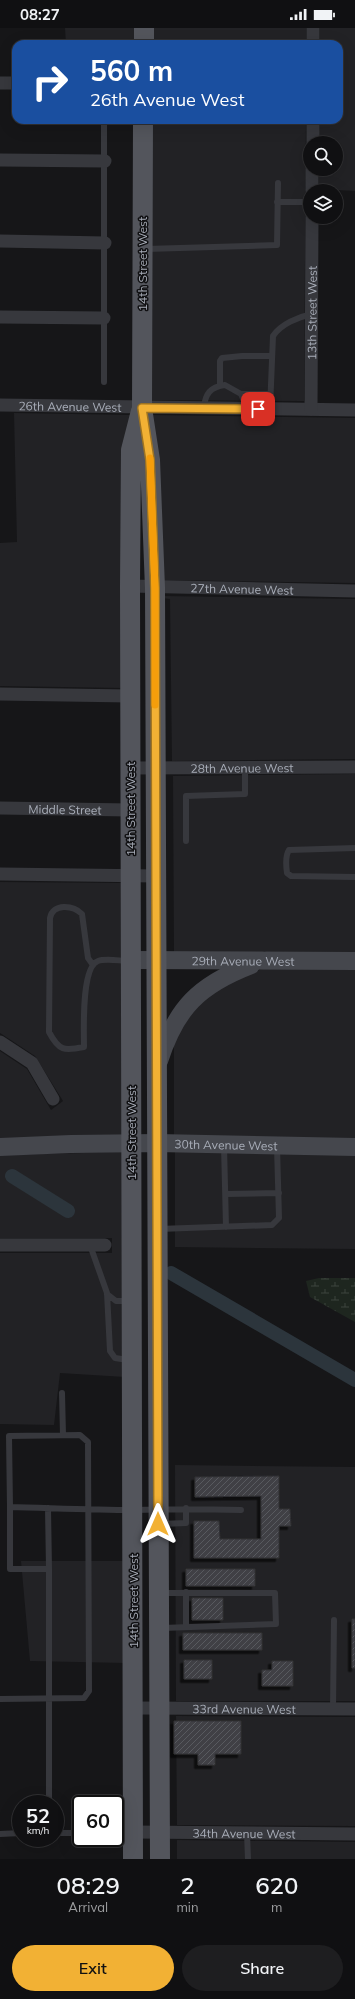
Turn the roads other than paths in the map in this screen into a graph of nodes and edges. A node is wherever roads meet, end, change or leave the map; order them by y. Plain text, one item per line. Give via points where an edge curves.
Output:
1 (144, 28) edge
2 (313, 28) edge
3 (144, 40) edge
4 (313, 40) edge
5 (0, 83) edge
6 (12, 83) edge
7 (104, 124) edge
8 (143, 124) edge
9 (313, 124) edge
10 (313, 136) edge
11 (0, 160) edge
12 (105, 160) junction
13 (278, 183) dead end
14 (277, 202) junction
15 (303, 202) edge
16 (312, 224) edge
17 (0, 241) edge
18 (105, 242) junction
19 (142, 249) junction
20 (312, 314) junction
21 (0, 317) edge
22 (104, 318) junction
23 (272, 356) junction
24 (104, 382) dead end
25 (220, 386) junction
26 (241, 394) junction
27 (270, 394) junction
28 (0, 405) edge
29 (142, 408) junction
30 (204, 408) junction
31 (247, 408) junction
32 (270, 409) junction
33 (311, 409) junction
34 (355, 410) edge
35 (130, 586) junction
36 (155, 588) junction
37 (355, 591) edge
38 (0, 694) edge
39 (130, 696) junction
40 (355, 767) edge
41 (130, 768) junction
42 (244, 768) junction
43 (156, 769) junction
44 (0, 808) edge
45 (130, 810) junction
46 (186, 841) dead end
47 (355, 848) edge
48 (0, 874) edge
49 (130, 876) junction
50 (156, 876) junction
51 (355, 877) edge
52 (131, 960) junction
53 (156, 960) junction
54 (261, 961) junction
55 (355, 961) edge
56 (93, 965) junction
57 (0, 1042) edge
58 (157, 1068) junction
59 (53, 1099) dead end
60 (157, 1143) junction
61 (132, 1144) junction
62 (224, 1144) junction
63 (277, 1146) junction
64 (0, 1147) edge
65 (355, 1147) edge
66 (279, 1193) junction
67 (226, 1194) junction
68 (226, 1227) junction
69 (157, 1229) junction
70 (0, 1245) edge
71 (90, 1245) junction
72 (105, 1245) dead end
73 (107, 1294) junction
74 (132, 1301) junction
75 (132, 1360) junction
76 (62, 1393) dead end
77 (63, 1435) junction
78 (10, 1507) junction
79 (48, 1508) junction
80 (186, 1508) junction
81 (88, 1509) junction
82 (132, 1510) junction
83 (241, 1510) dead end
84 (158, 1517) junction
85 (49, 1568) junction
86 (186, 1592) junction
87 (158, 1593) junction
88 (334, 1620) dead end
89 (186, 1627) junction
90 (158, 1628) junction
91 (0, 1699) edge
92 (49, 1699) junction
93 (133, 1708) junction
94 (159, 1709) junction
95 (333, 1709) junction
96 (355, 1709) edge
97 (49, 1795) edge
98 (124, 1832) edge
99 (160, 1832) junction
100 (12, 1833) edge
101 (248, 1833) junction
102 (0, 1834) edge
103 (355, 1834) edge
104 (134, 1859) edge
105 (160, 1859) edge
106 (248, 1859) edge

1 - 3 main road
2 - 4 street
5 - 6 street
7 - 12 lane
8 - 19 main road, 14th Street West
9 - 10 street
11 - 12 street
12 - 18 lane
13 - 14 lane
14 - 15 lane
14 - 19 lane via 277,245
16 - 20 street, 13th Street West
17 - 18 street
18 - 22 lane
19 - 29 main road, 14th Street West
20 - 23 lane via 297,318 275,332
20 - 33 street, 13th Street West
21 - 22 street
22 - 24 lane
23 - 25 lane via 222,358
23 - 27 lane
25 - 26 lane via 231,387
25 - 30 lane via 208,392
26 - 27 lane
26 - 31 lane
27 - 32 lane
28 - 29 street, 26th Avenue West
29 - 30 street, 26th Avenue West
29 - 35 main road, 14th Street West via 131,450
29 - 36 main road, 14th Street West via 150,460
30 - 31 street, 26th Avenue West
31 - 32 street, 26th Avenue West
32 - 33 street, 26th Avenue West
33 - 34 street, 26th Avenue West
35 - 36 street, 27th Avenue West
35 - 39 main road, 14th Street West
36 - 37 street, 27th Avenue West
36 - 43 main road, 14th Street West
38 - 39 street
39 - 41 main road, 14th Street West
40 - 42 street, 28th Avenue West
41 - 43 street, 28th Avenue West
41 - 45 main road, 14th Street West
42 - 43 street, 28th Avenue West
42 - 46 lane via 245,794 186,796
43 - 50 main road, 14th Street West
44 - 45 street, Middle Street
45 - 49 main road, 14th Street West
47 - 51 lane via 289,850 286,867 287,873 291,876
48 - 49 street
49 - 50 street
49 - 52 main road, 14th Street West
50 - 53 main road, 14th Street West
52 - 53 street, 29th Avenue West
52 - 56 lane via 98,961
52 - 61 main road, 14th Street West
53 - 54 street, 29th Avenue West
53 - 58 main road, 14th Street West
54 - 55 street, 29th Avenue West
54 - 58 street via 228,974 194,997 172,1028
56 - 56 lane via 86,981 84,1047 70,1050 60,1048 49,1032 50,918 54,909 72,908 82,914 88,958
57 - 59 street via 32,1063
58 - 60 main road, 14th Street West
60 - 61 street, 30th Avenue West
60 - 62 street, 30th Avenue West
60 - 69 main road, 14th Street West
61 - 64 street, 30th Avenue West
61 - 74 main road, 14th Street West
62 - 63 street, 30th Avenue West
62 - 67 lane
63 - 65 street, 30th Avenue West
63 - 66 lane
66 - 67 lane
66 - 68 lane via 279,1218 272,1225
67 - 68 lane
68 - 69 lane
69 - 84 main road, 14th Street West
70 - 71 street
71 - 72 street
71 - 73 lane
73 - 74 lane via 116,1301
73 - 75 lane via 110,1351 115,1358
74 - 75 main road, 14th Street West
75 - 82 main road, 14th Street West
76 - 77 lane
77 - 78 lane via 9,1436
77 - 81 lane via 80,1435 88,1442
78 - 79 lane
78 - 85 lane via 10,1569
79 - 81 lane
79 - 85 lane
80 - 83 lane
80 - 84 lane
80 - 84 lane via 186,1523
81 - 82 lane
81 - 92 lane via 89,1691 84,1698
82 - 84 lane
82 - 93 main road, 14th Street West
84 - 87 main road, 14th Street West
85 - 92 lane
86 - 87 lane
86 - 89 lane
86 - 89 lane via 275,1593 276,1624
87 - 90 main road, 14th Street West
88 - 95 lane
89 - 90 lane
90 - 94 main road, 14th Street West
91 - 92 lane
92 - 97 lane
93 - 94 street, 33rd Avenue West
93 - 98 main road, 14th Street West
94 - 95 street, 33rd Avenue West
94 - 99 main road, 14th Street West
95 - 96 street, 33rd Avenue West
98 - 99 street, 34th Avenue West
98 - 104 main road, 14th Street West
99 - 101 street, 34th Avenue West
99 - 105 main road, 14th Street West
100 - 102 lane
101 - 103 street, 34th Avenue West
101 - 106 lane

